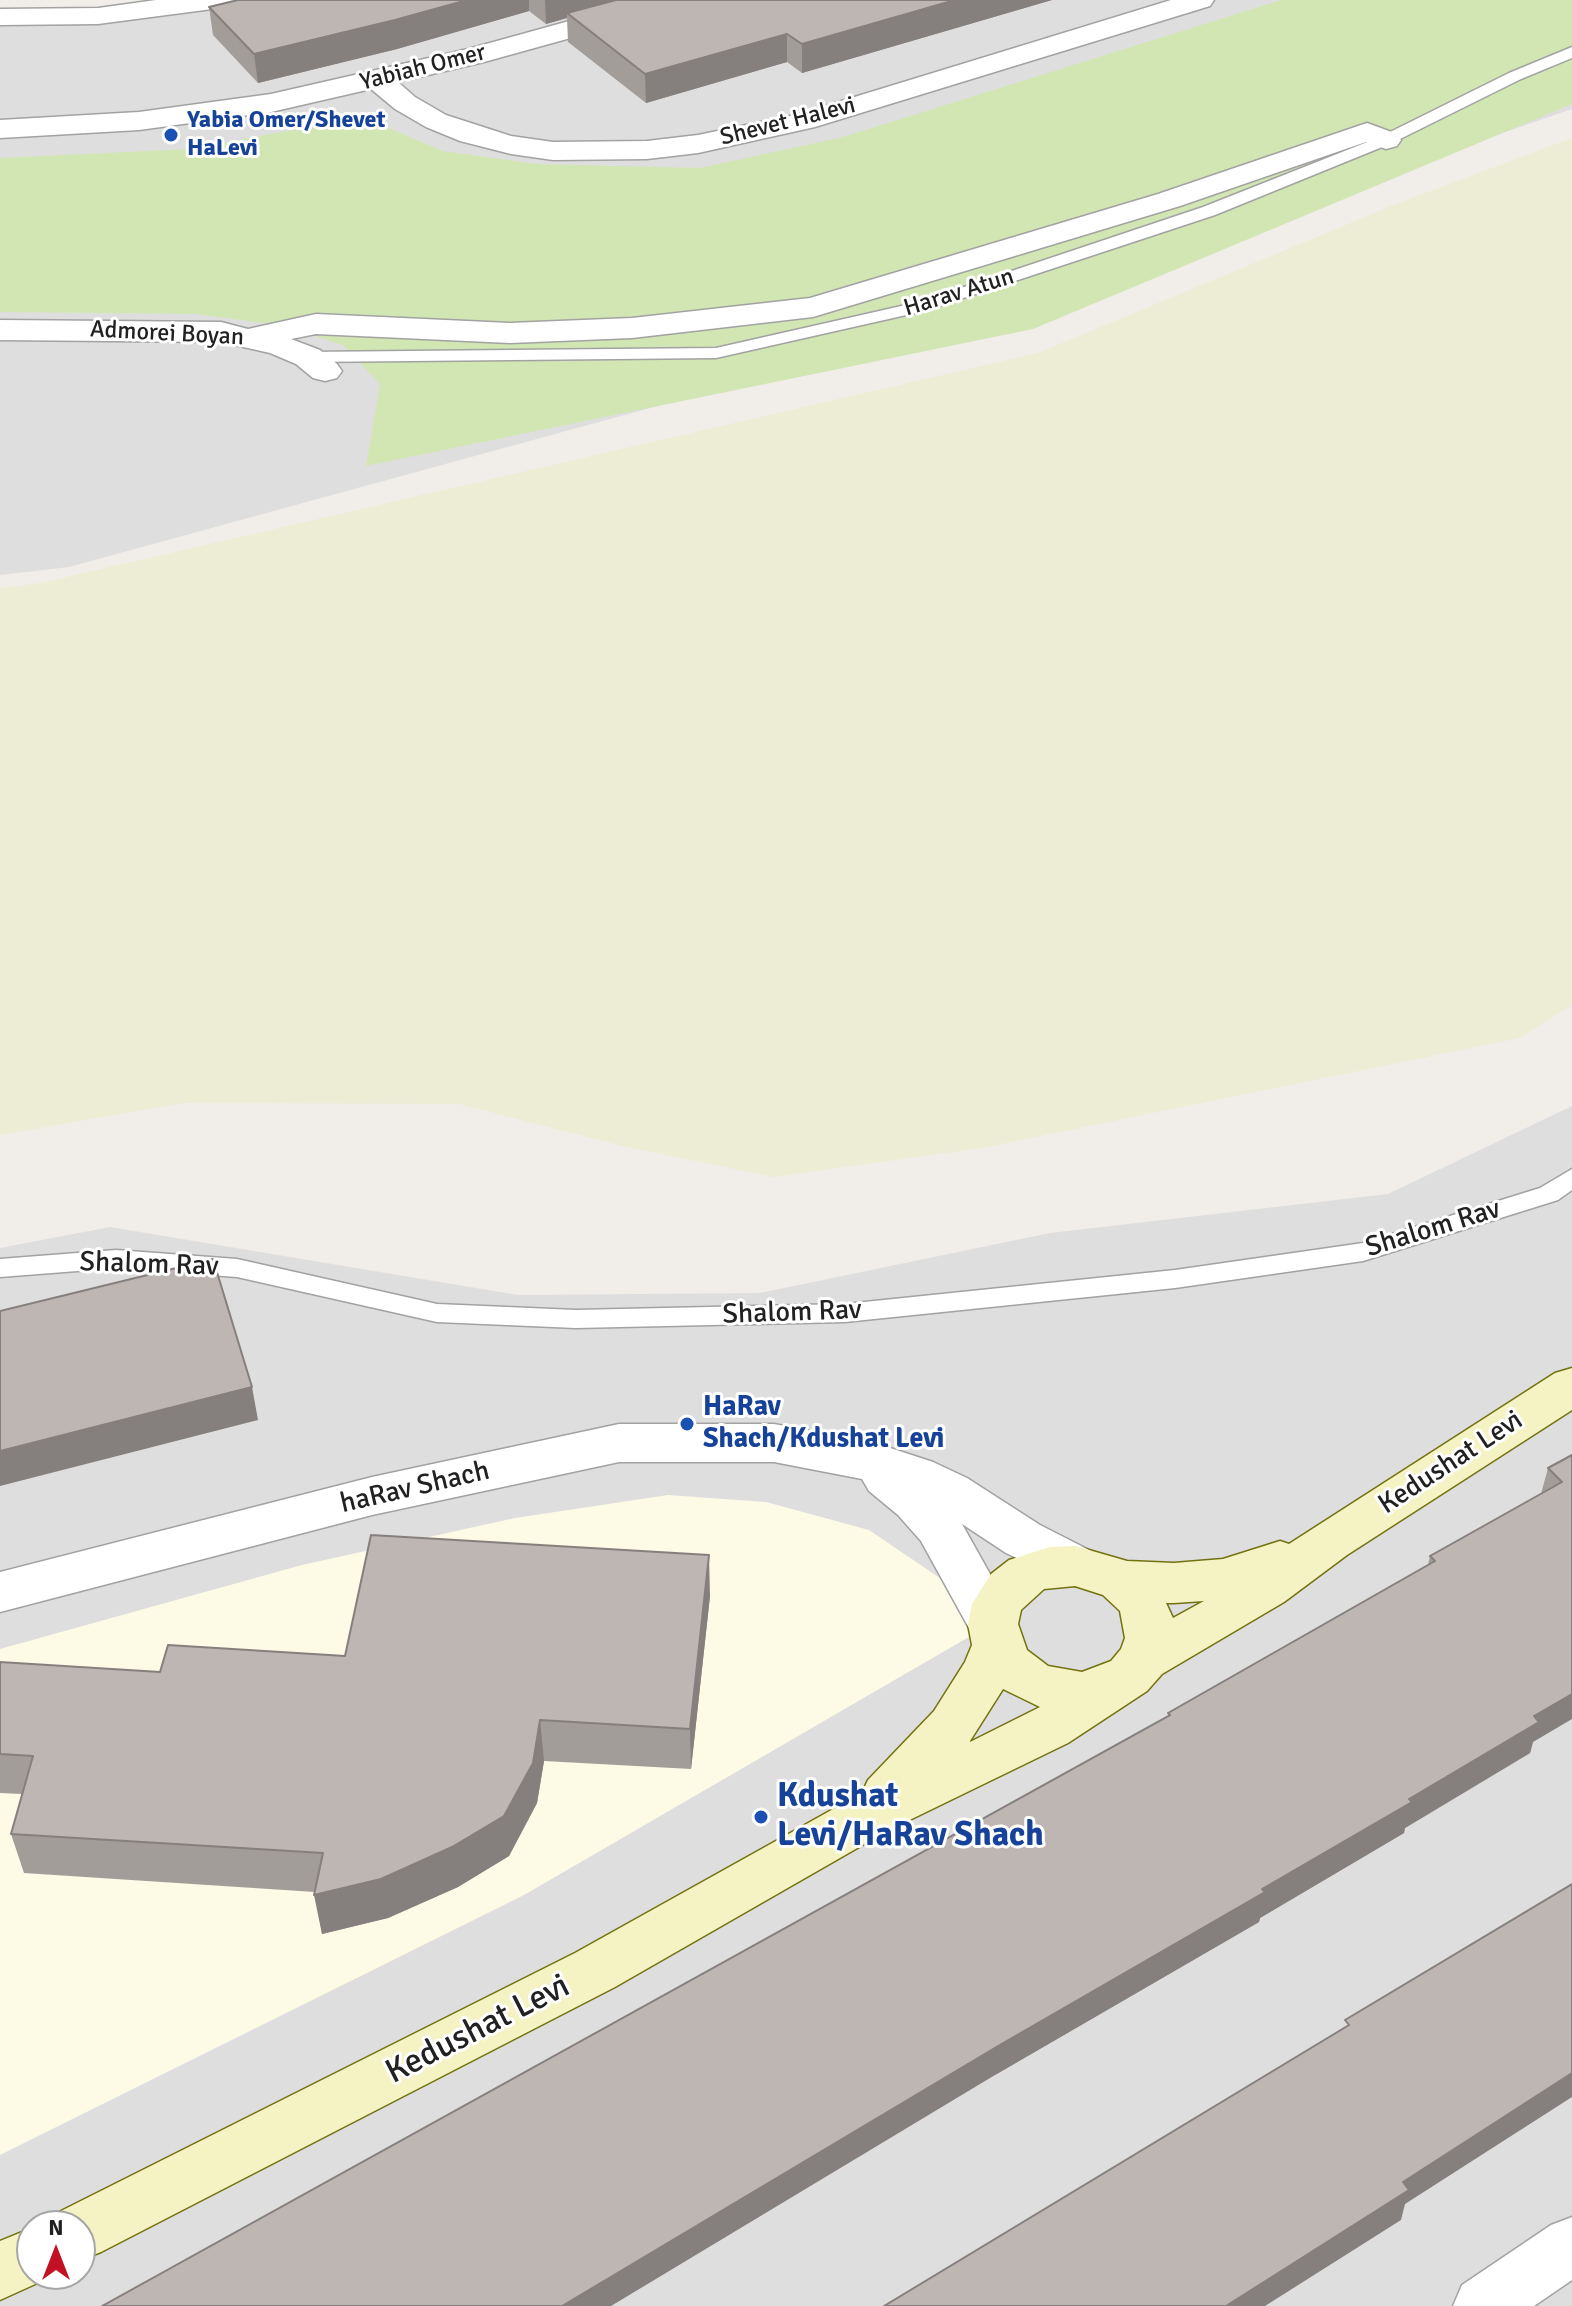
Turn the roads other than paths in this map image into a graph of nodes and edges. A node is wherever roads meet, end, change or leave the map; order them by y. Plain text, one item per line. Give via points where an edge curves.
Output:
1 (220, 0) edge
2 (676, 0) edge
3 (1200, 0) edge
4 (0, 17) edge
5 (1572, 52) edge
6 (378, 80) junction
7 (0, 129) edge
8 (1386, 140) junction
9 (0, 330) edge
10 (253, 337) junction
11 (316, 364) joint
12 (1572, 1178) edge
13 (0, 1268) edge
14 (1572, 1386) edge
15 (837, 1454) junction
16 (1330, 1541) junction
17 (1075, 1566) junction
18 (1121, 1581) junction
19 (0, 1592) edge
20 (995, 1635) junction
21 (1126, 1674) junction
22 (868, 1815) junction
23 (96, 2224) edge
24 (1572, 2245) edge
25 (1483, 2306) edge

1 - 4 street via 133,13
2 - 6 street, Yabiah Omer
3 - 6 street, Shevet Halevi via 805,121 647,150 553,151 471,135 405,103
5 - 8 lane, Harav Atun
6 - 7 street, Yabiah Omer via 167,119
8 - 10 street via 1367,132 1154,205 813,307 632,328 510,333 316,324
8 - 11 lane, Harav Atun via 1209,211 924,306 716,353
9 - 10 street, Admorei Boyan via 189,330
10 - 11 street, Admorei Boyan
12 - 13 lane, Shalom Rav via 1549,1194 1363,1252 1175,1279 845,1313 576,1319 437,1313 237,1268 116,1259
14 - 16 street, Kedushat Levi
15 - 17 street, haRav Shach via 916,1475
15 - 19 street, haRav Shach via 774,1443 619,1443 372,1496
15 - 20 street, haRav Shach via 880,1474 938,1527
16 - 18 street, Kedushat Levi via 1223,1579
16 - 21 street, Kedushat Levi via 1244,1602
17 - 18 street
17 - 20 street via 1027,1574 1009,1588 997,1604
18 - 21 street via 1138,1597 1150,1638
20 - 21 street via 1009,1665 1054,1690 1082,1693
20 - 22 street, Kedushat Levi via 988,1670 952,1726
21 - 22 street, Kedushat Levi via 1050,1728
22 - 23 street, Kedushat Levi via 595,1970
24 - 25 street

